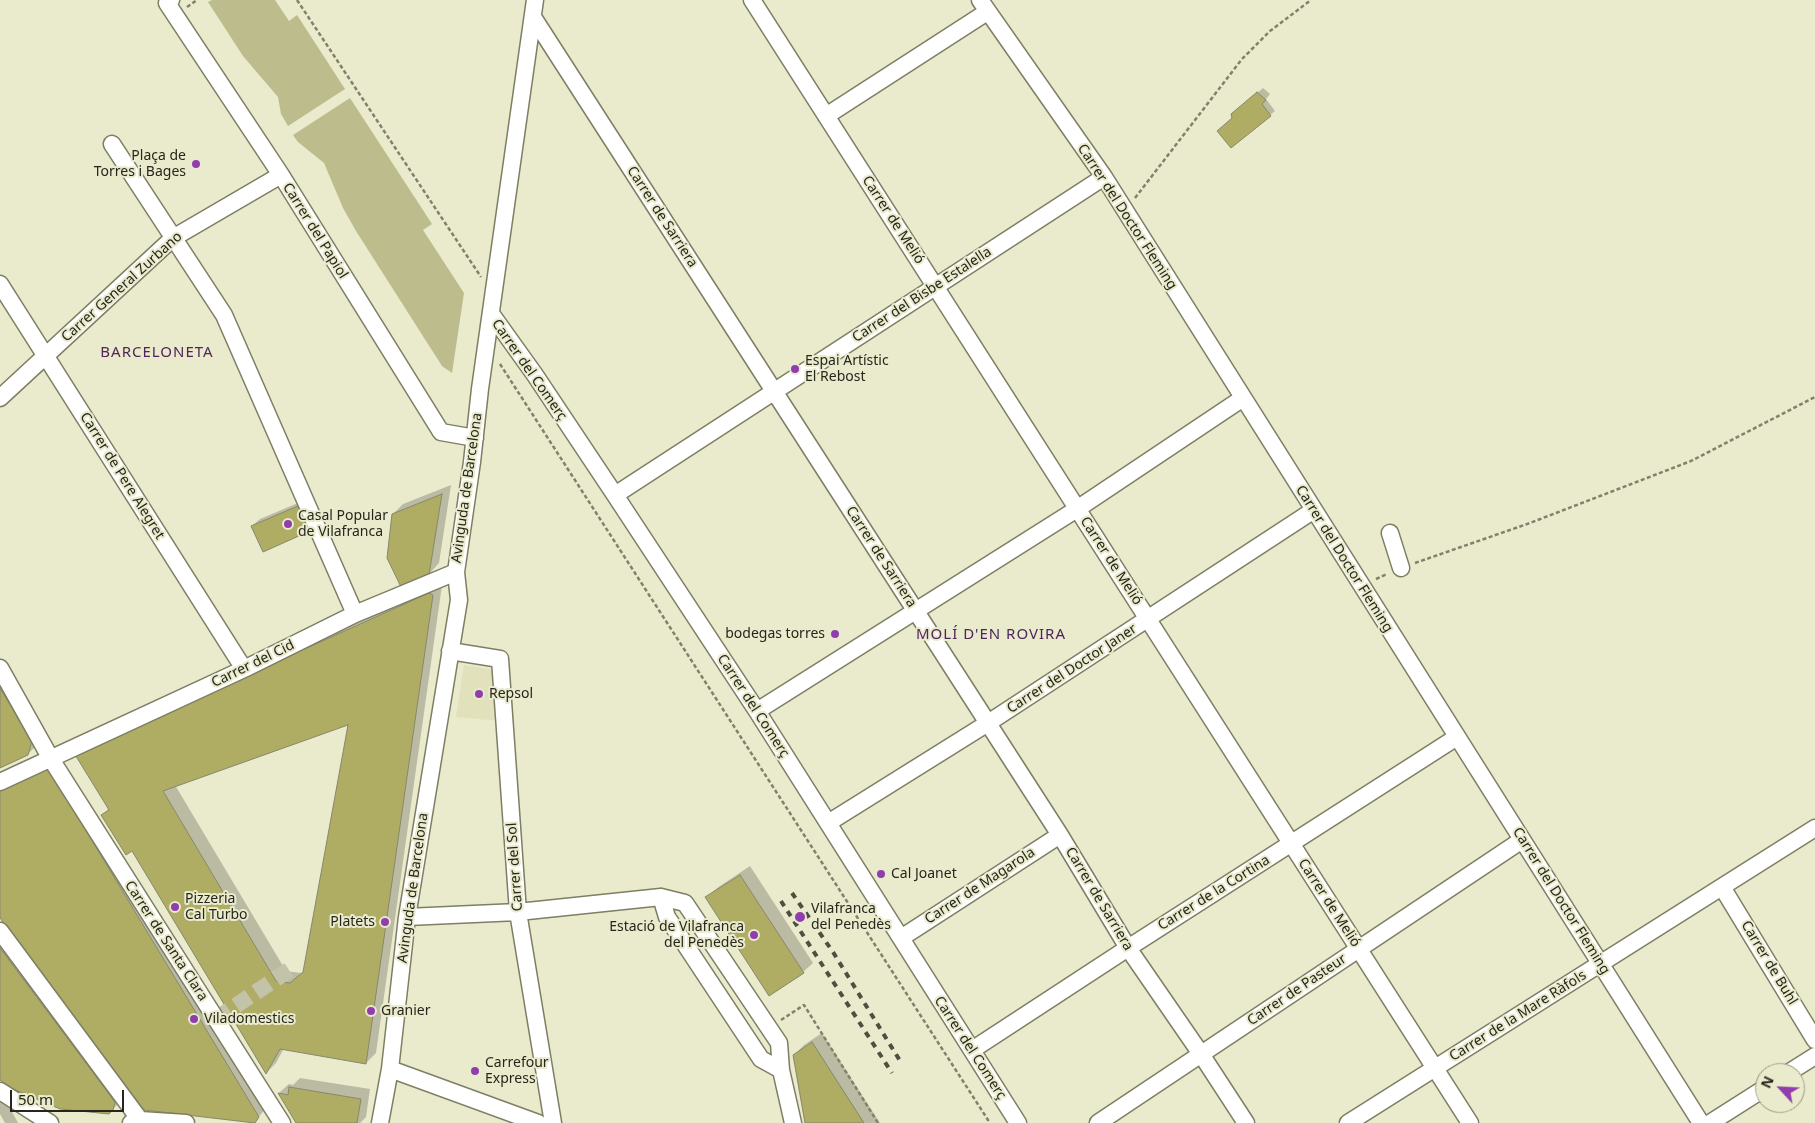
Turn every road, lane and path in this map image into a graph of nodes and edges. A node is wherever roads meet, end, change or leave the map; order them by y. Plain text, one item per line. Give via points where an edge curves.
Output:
1 (297, 0) edge
2 (535, 0) edge
3 (752, 0) edge
4 (1311, 0) edge
5 (169, 1) edge
6 (984, 6) edge
7 (533, 17) junction
8 (826, 116) junction
9 (112, 144) dead end
10 (281, 175) junction
11 (1104, 177) junction
12 (1124, 210) junction
13 (173, 238) junction
14 (0, 284) edge
15 (935, 286) junction
16 (494, 297) junction
17 (492, 315) junction
18 (46, 355) junction
19 (498, 361) dead end
20 (775, 392) junction
21 (1815, 397) edge
22 (0, 398) edge
23 (1243, 398) junction
24 (475, 438) junction
25 (615, 495) junction
26 (1077, 509) junction
27 (1314, 510) junction
28 (1390, 534) dead end
29 (1401, 568) junction
30 (456, 572) junction
31 (1361, 586) junction
32 (915, 610) junction
33 (355, 614) junction
34 (1148, 620) junction
35 (450, 651) junction
36 (0, 668) edge
37 (244, 669) junction
38 (757, 711) junction
39 (988, 724) junction
40 (1457, 737) junction
41 (50, 759) junction
42 (0, 782) edge
43 (828, 823) junction
44 (1815, 828) edge
45 (1060, 835) junction
46 (1522, 840) junction
47 (1292, 844) junction
48 (1722, 887) junction
49 (661, 897) junction
50 (518, 912) junction
51 (407, 917) junction
52 (0, 931) edge
53 (901, 938) junction
54 (1128, 948) junction
55 (1358, 948) junction
56 (1600, 964) junction
57 (780, 1021) dead end
58 (1815, 1040) edge
59 (972, 1050) junction
60 (1201, 1054) junction
61 (1815, 1056) edge
62 (1804, 1063) edge
63 (1435, 1068) junction
64 (390, 1069) junction
65 (781, 1070) junction
66 (0, 1091) edge
67 (1755, 1094) edge
68 (135, 1122) edge
69 (50, 1123) edge
70 (186, 1123) edge
71 (282, 1123) edge
72 (380, 1123) edge
73 (538, 1123) edge
74 (553, 1123) edge
75 (793, 1123) edge
76 (878, 1123) edge
77 (990, 1123) edge
78 (1018, 1123) edge
79 (1098, 1123) edge
80 (1246, 1123) edge
81 (1348, 1123) edge
82 (1470, 1123) edge
83 (1701, 1123) edge
84 (1710, 1123) edge

1 - 16 path
2 - 7 street, Avinguda de Barcelona
3 - 8 street, Carrer de Melió
4 - 12 path via 1270,31 1242,59
5 - 10 street, Carrer del Papiol
6 - 8 street
6 - 11 street, Carrer del Doctor Fleming
7 - 16 street, Avinguda de Barcelona
7 - 20 street, Carrer de Sarriera
8 - 15 street, Carrer de Melió
9 - 13 street
10 - 13 street, Carrer General Zurbano
10 - 24 street, Carrer del Papiol via 440,432
11 - 12 street, Carrer del Doctor Fleming
11 - 15 street, Carrer del Bisbe Estalella
12 - 23 street, Carrer del Doctor Fleming
13 - 18 street, Carrer General Zurbano
13 - 33 street via 224,315
14 - 18 street, Carrer de Pere Alegret
15 - 20 street, Carrer del Bisbe Estalella
15 - 26 street, Carrer de Melió
16 - 17 street, Avinguda de Barcelona
17 - 24 street, Avinguda de Barcelona
17 - 25 street, Carrer del Comerç
18 - 22 street, Carrer General Zurbano
18 - 37 street, Carrer de Pere Alegret
19 - 77 path, Carrer del Comerç
20 - 25 street, Carrer del Bisbe Estalella
20 - 32 street, Carrer de Sarriera
21 - 29 path via 1690,461 1530,523
23 - 26 street
23 - 27 street, Carrer del Doctor Fleming
24 - 30 street, Avinguda de Barcelona
25 - 38 street, Carrer del Comerç
26 - 32 street
26 - 34 street, Carrer de Melió
27 - 31 street, Carrer del Doctor Fleming
27 - 34 street, Carrer del Doctor Janer
28 - 29 street
29 - 31 path
30 - 33 street, Carrer del Cid
30 - 35 street, Avinguda de Barcelona via 459,600
31 - 40 street, Carrer del Doctor Fleming
32 - 38 street
32 - 39 street, Carrer de Sarriera
33 - 37 street, Carrer del Cid
34 - 39 street, Carrer del Doctor Janer
34 - 47 street, Carrer de Melió
35 - 50 street, Carrer del Sol via 500,659
35 - 51 street, Avinguda de Barcelona
36 - 41 street, Carrer de Santa Clara
37 - 41 street, Carrer del Cid
38 - 43 street, Carrer del Comerç
39 - 43 street, Carrer del Doctor Janer
39 - 45 street, Carrer de Sarriera
40 - 46 street, Carrer del Doctor Fleming
40 - 47 street, Carrer de la Cortina
41 - 42 street, Carrer del Cid
41 - 71 street, Carrer de Santa Clara
43 - 53 street, Carrer del Comerç
44 - 48 street, Carrer de la Mare Ràfols
45 - 53 street, Carrer de Magarola
45 - 54 street, Carrer de Sarriera
46 - 55 street, Carrer de Pasteur
46 - 56 street, Carrer del Doctor Fleming
47 - 54 street, Carrer de la Cortina
47 - 55 street, Carrer de Melió
48 - 56 street, Carrer de la Mare Ràfols
48 - 58 street, Carrer de Buhl
49 - 50 street
49 - 65 street via 667,917 761,1060
49 - 65 street via 684,903 708,936 779,1043
50 - 51 street
50 - 74 street, Carrer del Sol
51 - 64 street, Avinguda de Barcelona
52 - 68 street
53 - 59 street, Carrer del Comerç
54 - 59 street, Carrer de la Cortina
54 - 60 street, Carrer de Sarriera
55 - 60 street, Carrer de Pasteur
55 - 63 street, Carrer de Melió
56 - 63 street, Carrer de la Mare Ràfols
56 - 83 street, Carrer del Doctor Fleming
57 - 76 path via 804,1005
59 - 78 street, Carrer del Comerç
60 - 79 street, Carrer de Pasteur
60 - 80 street, Carrer de Sarriera
61 - 62 street
63 - 81 street, Carrer de la Mare Ràfols
63 - 82 street, Carrer de Melió
64 - 72 street, Avinguda de Barcelona
64 - 73 street
65 - 75 street
66 - 69 street
67 - 84 street
68 - 70 street

